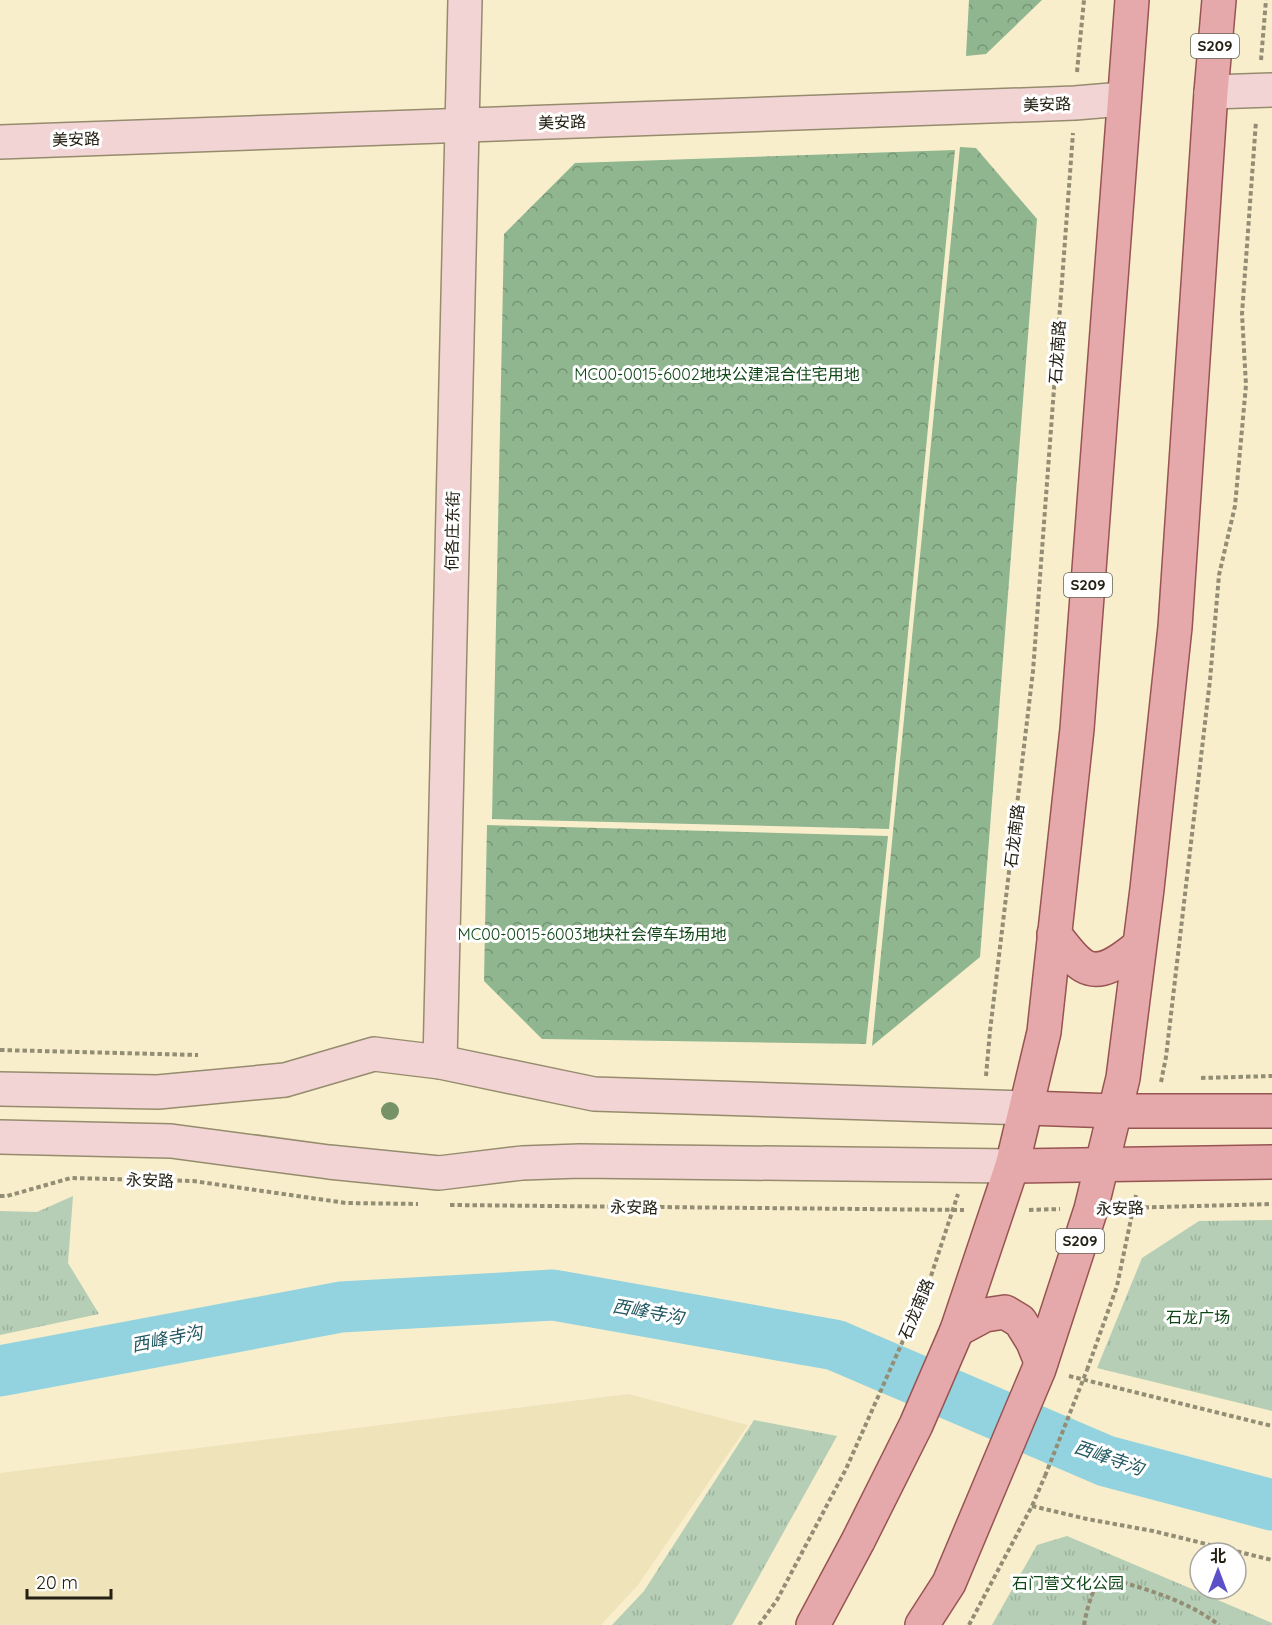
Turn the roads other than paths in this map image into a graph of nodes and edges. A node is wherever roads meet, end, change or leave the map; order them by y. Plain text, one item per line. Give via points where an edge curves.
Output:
1 (465, 0) edge
2 (1132, 0) edge
3 (1219, 0) edge
4 (1265, 91) edge
5 (1211, 92) junction
6 (1124, 99) junction
7 (461, 126) junction
8 (0, 142) edge
9 (1054, 934) junction
10 (1139, 946) junction
11 (440, 1062) junction
12 (0, 1089) edge
13 (1027, 1108) junction
14 (1115, 1111) junction
15 (1272, 1111) edge
16 (0, 1137) edge
17 (1272, 1162) edge
18 (1102, 1164) junction
19 (1012, 1166) junction
20 (957, 1330) junction
21 (1040, 1366) junction
22 (813, 1625) edge
23 (922, 1625) edge

1 - 7 street, 何各庄东街
2 - 6 main road, S209
3 - 5 main road, S209
4 - 5 street
5 - 10 main road, S209 via 1175,627
6 - 7 street, 美安路
6 - 9 main road, S209 via 1077,729
7 - 8 street, 美安路
7 - 11 street, 何各庄东街
9 - 10 main road via 1084,966 1098,969 1113,965
9 - 13 main road, S209 via 1044,1032
10 - 14 main road, S209 via 1124,1078
11 - 12 street via 374,1054 285,1080 158,1092
11 - 13 street via 594,1094
13 - 14 main road
13 - 19 main road, S209
14 - 15 main road
14 - 18 main road, S209
16 - 19 street via 171,1141 439,1173 580,1161
17 - 18 main road
18 - 19 main road
18 - 21 main road, S209
19 - 20 main road, S209
20 - 21 main road via 985,1315 1005,1312 1020,1321 1033,1342
20 - 22 main road, S209 via 916,1425
21 - 23 main road, S209 via 950,1583

